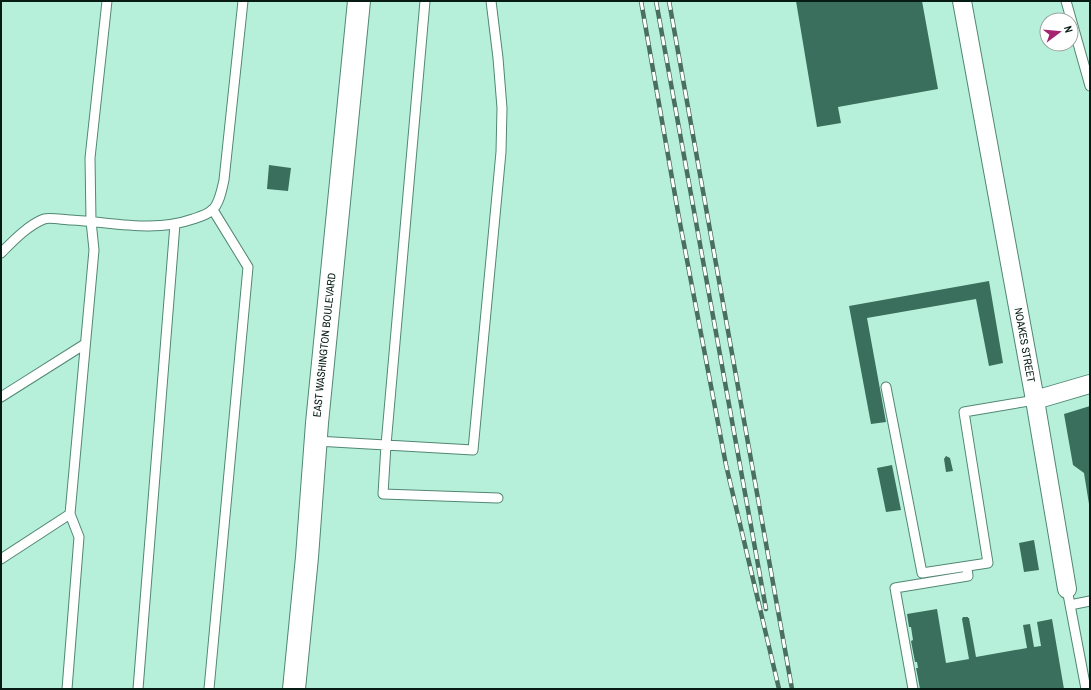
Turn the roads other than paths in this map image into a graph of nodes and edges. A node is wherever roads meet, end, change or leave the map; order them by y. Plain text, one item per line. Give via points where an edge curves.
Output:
1 (107, 1) edge
2 (243, 1) edge
3 (359, 1) edge
4 (425, 1) edge
5 (491, 1) edge
6 (962, 1) edge
7 (1066, 1) edge
8 (1090, 86) edge
9 (213, 210) junction
10 (91, 221) junction
11 (176, 224) junction
12 (1, 254) edge
13 (85, 344) junction
14 (1090, 384) edge
15 (886, 387) dead end
16 (1, 397) edge
17 (1035, 400) junction
18 (315, 441) junction
19 (386, 445) junction
20 (498, 498) dead end
21 (70, 514) junction
22 (1, 559) edge
23 (967, 567) junction
24 (1068, 597) junction
25 (1090, 601) edge
26 (66, 689) edge
27 (138, 689) edge
28 (209, 689) edge
29 (294, 689) edge
30 (913, 689) edge
31 (1086, 689) edge

1 - 10 lane via 90,158
2 - 9 lane via 224,180 221,196
3 - 18 main road, EAST WASHINGTON BOULEVARD
4 - 19 lane
5 - 19 lane via 502,108 501,152 473,450
6 - 17 street, NOAKES STREET
7 - 8 lane
9 - 11 lane
9 - 28 lane via 248,267
10 - 11 lane via 134,226
10 - 12 lane via 45,219 27,229
10 - 13 lane via 94,250
11 - 27 lane
13 - 16 lane
13 - 21 lane
14 - 17 street
15 - 23 lane via 922,574
17 - 23 lane via 964,412 988,563
17 - 24 street, NOAKES STREET
18 - 19 lane
18 - 29 main road, EAST WASHINGTON BOULEVARD via 308,557
19 - 20 lane via 383,494
21 - 22 lane
21 - 26 lane via 78,537
23 - 30 lane via 968,576 895,588
24 - 25 lane
24 - 31 lane, NOAKES STREET

